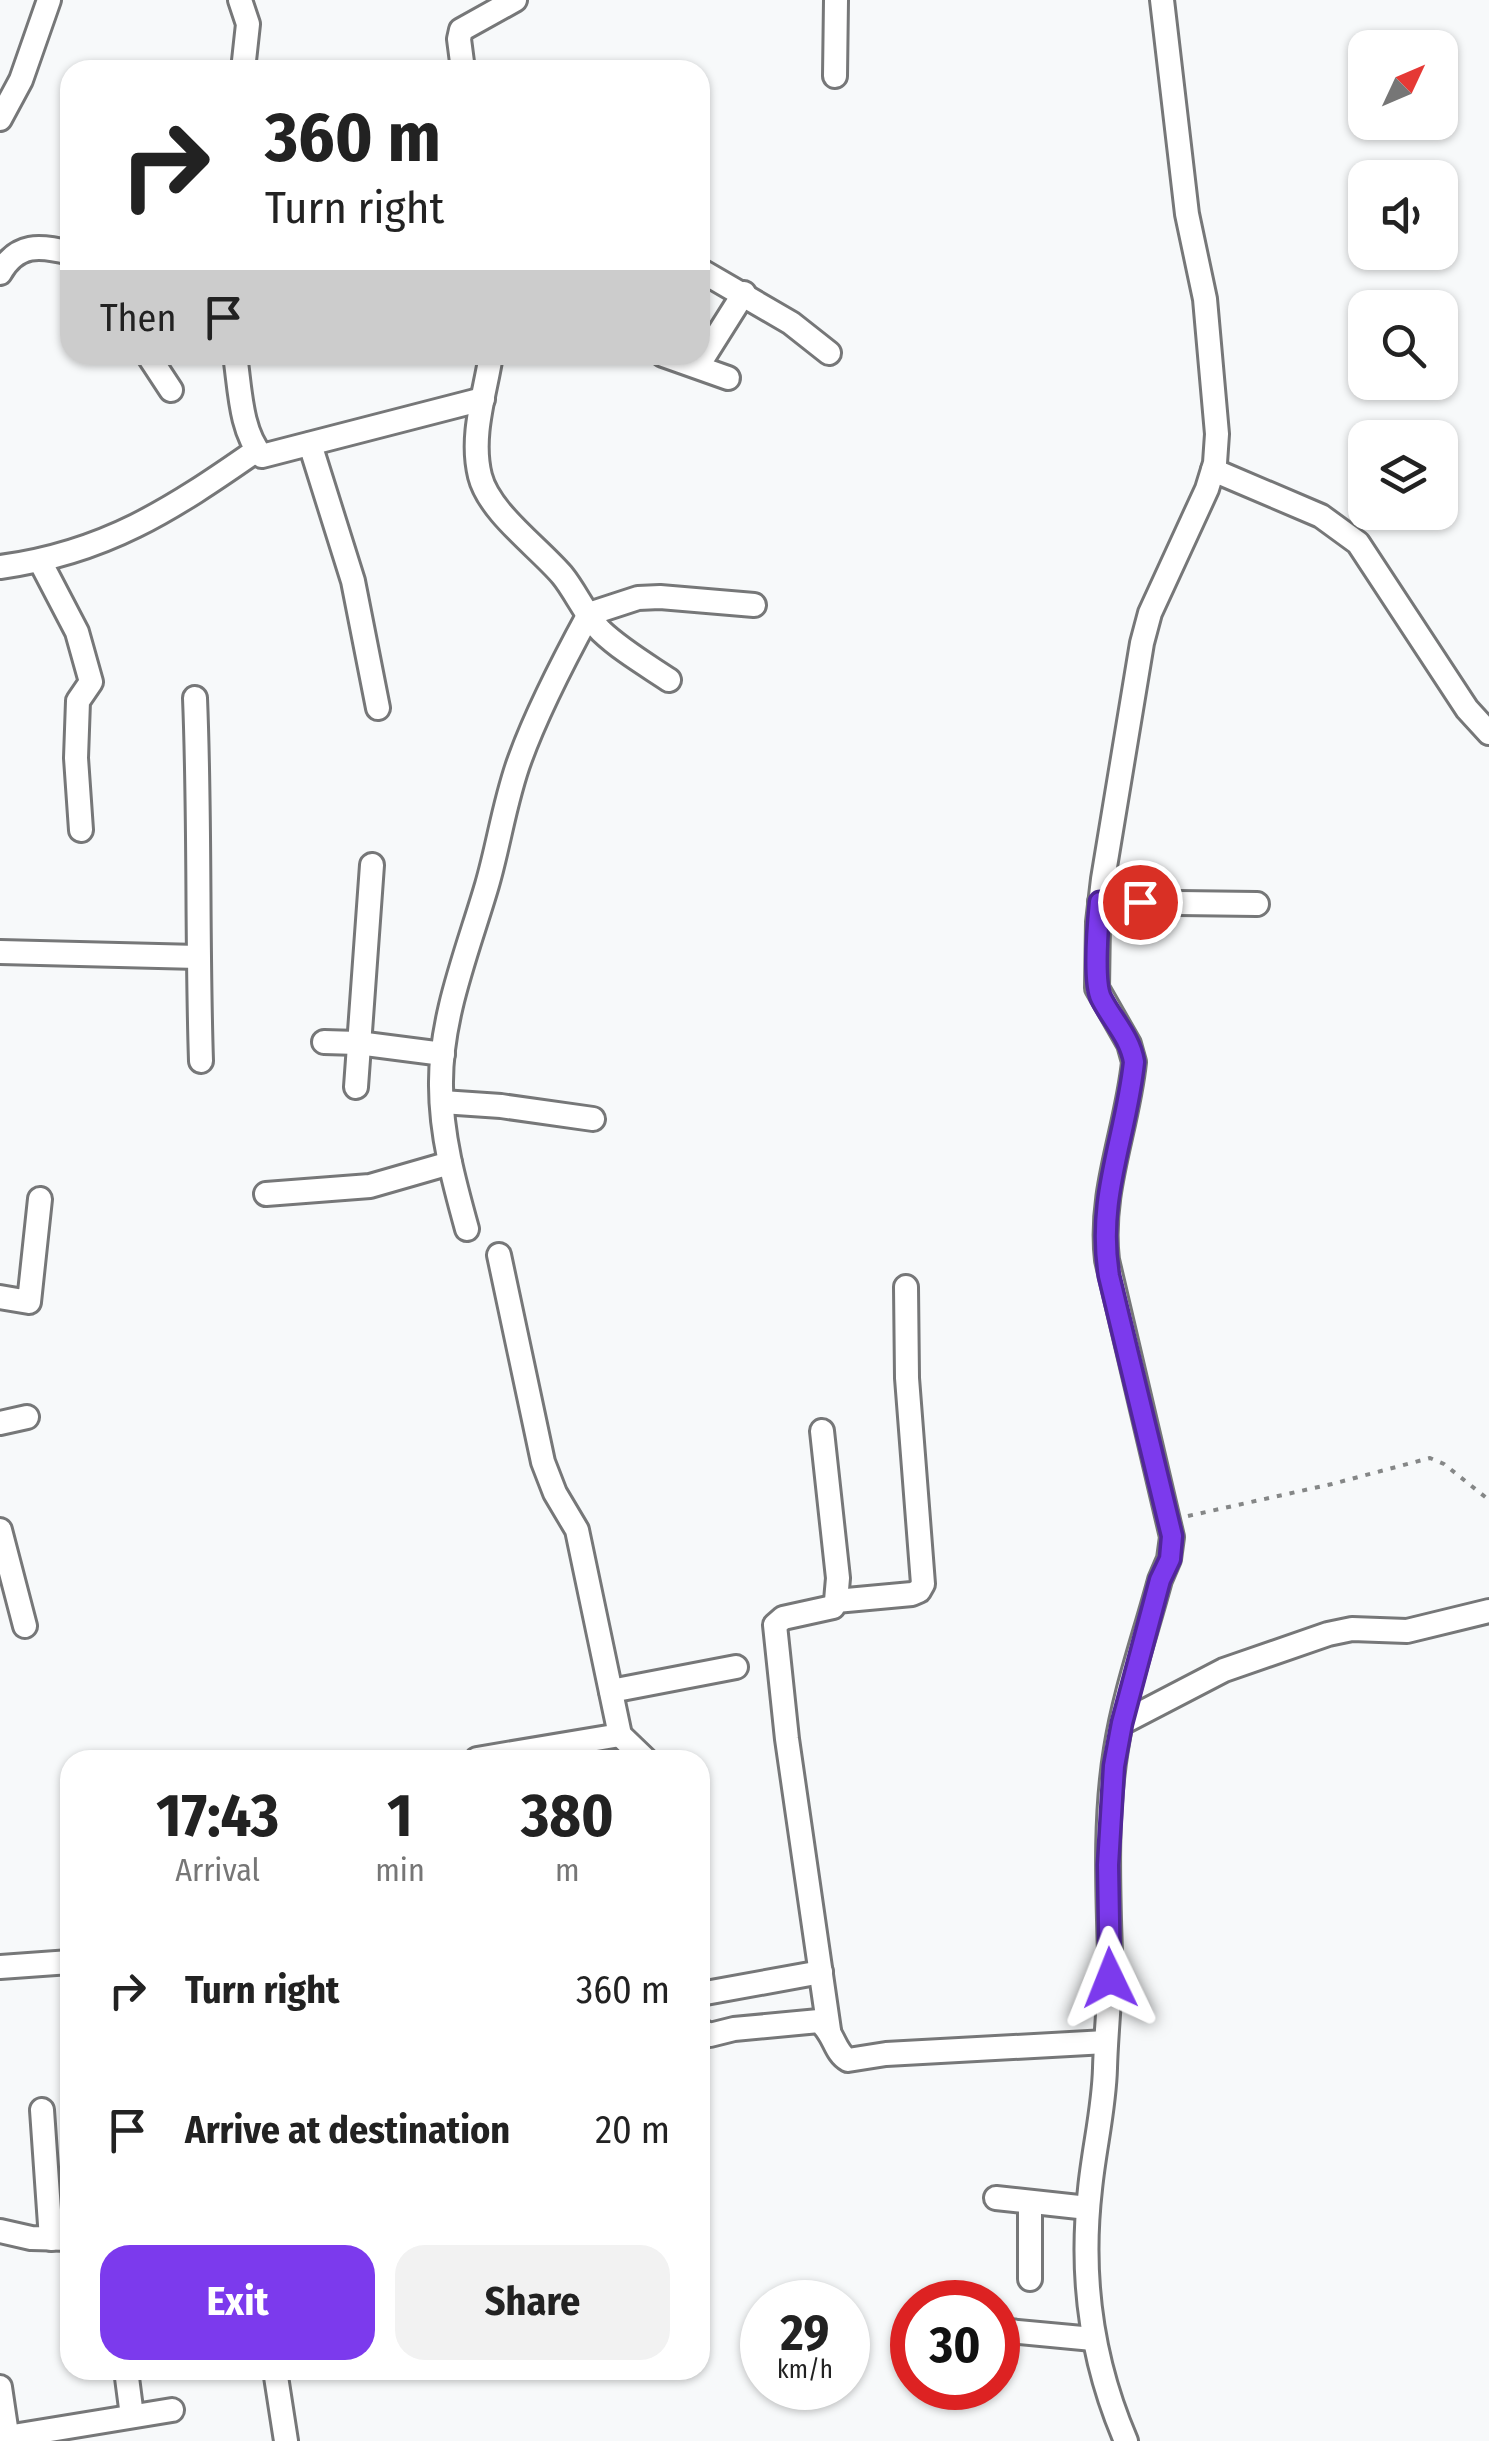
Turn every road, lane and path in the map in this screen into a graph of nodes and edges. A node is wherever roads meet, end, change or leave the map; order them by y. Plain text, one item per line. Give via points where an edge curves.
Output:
1 (49, 0) edge
2 (240, 0) edge
3 (836, 0) edge
4 (1162, 0) edge
5 (510, 1) edge
6 (243, 60) edge
7 (462, 60) edge
8 (835, 76) dead end
9 (0, 119) edge
10 (60, 250) edge
11 (0, 273) edge
12 (710, 275) edge
13 (744, 293) junction
14 (710, 347) edge
15 (828, 352) dead end
16 (155, 365) edge
17 (237, 365) edge
18 (490, 365) edge
19 (695, 365) edge
20 (698, 366) joint
21 (728, 378) dead end
22 (171, 390) dead end
23 (484, 399) junction
24 (310, 444) junction
25 (257, 450) junction
26 (1214, 470) junction
27 (41, 563) junction
28 (0, 568) edge
29 (754, 605) dead end
30 (589, 614) junction
31 (669, 680) dead end
32 (196, 698) dead end
33 (378, 708) dead end
34 (1489, 734) edge
35 (81, 830) dead end
36 (372, 865) dead end
37 (1100, 902) junction
38 (1257, 904) dead end
39 (0, 952) edge
40 (198, 956) junction
41 (324, 1042) dead end
42 (358, 1043) junction
43 (443, 1054) junction
44 (201, 1062) dead end
45 (356, 1087) dead end
46 (442, 1102) junction
47 (593, 1119) dead end
48 (450, 1164) junction
49 (266, 1194) dead end
50 (40, 1199) dead end
51 (467, 1229) dead end
52 (500, 1256) dead end
53 (906, 1288) dead end
54 (0, 1297) edge
55 (27, 1416) dead end
56 (0, 1423) edge
57 (822, 1432) dead end
58 (1489, 1500) edge
59 (1168, 1520) junction
60 (0, 1530) edge
61 (836, 1601) junction
62 (1489, 1612) edge
63 (25, 1626) dead end
64 (736, 1667) dead end
65 (612, 1692) junction
66 (1122, 1723) junction
67 (620, 1735) junction
68 (531, 1750) edge
69 (636, 1750) edge
70 (60, 1963) edge
71 (0, 1966) edge
72 (821, 1972) junction
73 (710, 1992) edge
74 (830, 2030) junction
75 (710, 2035) edge
76 (1106, 2042) junction
77 (42, 2110) dead end
78 (996, 2198) dead end
79 (1030, 2203) junction
80 (1088, 2208) junction
81 (0, 2231) edge
82 (60, 2239) edge
83 (1030, 2278) dead end
84 (1020, 2332) edge
85 (1093, 2340) junction
86 (127, 2380) edge
87 (277, 2380) edge
88 (0, 2387) edge
89 (172, 2410) dead end
90 (132, 2416) junction
91 (8, 2439) edge
92 (286, 2441) edge
93 (1126, 2441) edge

1 - 9 street via 22,80
2 - 6 street via 248,24
3 - 8 street
4 - 26 street via 1186,214 1205,299
5 - 7 street via 462,30
10 - 11 street via 18,251
12 - 13 street
13 - 14 street
13 - 15 street
16 - 22 street
17 - 25 street
18 - 23 street
19 - 20 street
20 - 21 street
23 - 24 street
23 - 30 street via 476,452 480,479
24 - 25 street via 262,456
24 - 33 street via 353,580
25 - 27 street via 142,525
26 - 34 street via 1322,516 1358,542
26 - 37 street via 1150,613
27 - 28 street
27 - 35 street via 76,632 91,682 78,701
29 - 30 street via 660,596
30 - 31 street via 619,648
30 - 43 street via 520,760
32 - 40 street
36 - 42 street
37 - 38 street
37 - 59 street via 1098,988 1134,1062 1109,1177 1106,1260
39 - 40 street
40 - 44 street
41 - 42 street
42 - 43 street
42 - 45 street
43 - 46 street
46 - 47 street
46 - 48 street
48 - 49 street via 370,1186
48 - 51 street
50 - 54 street via 29,1302
52 - 65 street via 543,1462 577,1530
53 - 61 street via 923,1584 912,1594
55 - 56 street
57 - 61 street
58 - 59 path via 1430,1458
59 - 66 street via 1170,1559
60 - 63 street
61 - 72 street via 776,1625
62 - 66 street via 1407,1631 1328,1634 1224,1670
64 - 65 street
65 - 67 street
66 - 76 street via 1108,1865
67 - 68 street
67 - 69 street
70 - 71 street
72 - 73 street
72 - 74 street
74 - 75 street via 819,2021
74 - 76 street via 848,2060
76 - 80 street
77 - 82 street
78 - 79 street
79 - 80 street
79 - 83 street
80 - 85 street
81 - 82 street
84 - 85 street
85 - 93 street
86 - 90 street
87 - 92 street
88 - 91 street
89 - 90 street
90 - 91 street

